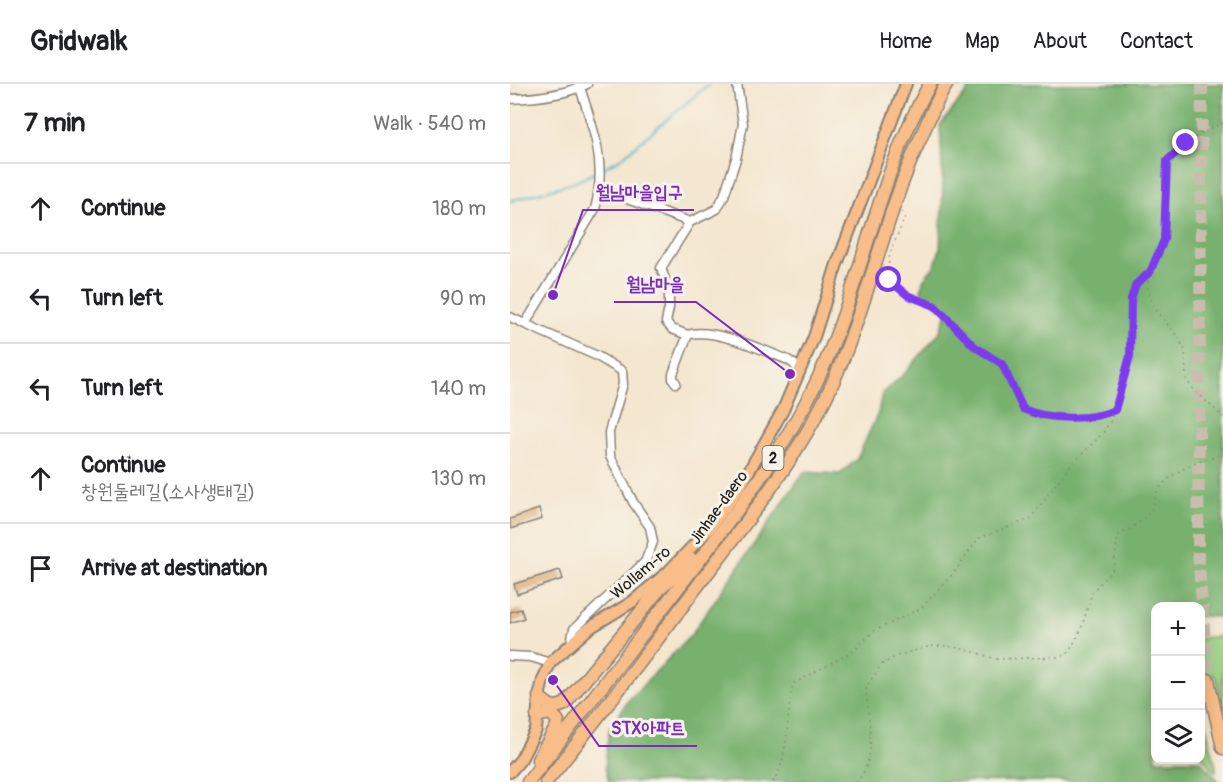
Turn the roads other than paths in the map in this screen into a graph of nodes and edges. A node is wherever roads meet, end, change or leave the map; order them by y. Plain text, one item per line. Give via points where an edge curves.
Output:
1 (737, 84) edge
2 (906, 84) edge
3 (930, 84) edge
4 (947, 84) edge
5 (584, 86) edge
6 (510, 99) edge
7 (600, 189) junction
8 (690, 222) junction
9 (510, 317) edge
10 (525, 324) junction
11 (687, 335) junction
12 (800, 372) junction
13 (676, 383) dead end
14 (710, 546) junction
15 (571, 643) junction
16 (510, 656) edge
17 (550, 663) junction
18 (1208, 680) tunnel mouth
19 (539, 697) junction
20 (537, 716) junction
21 (576, 746) junction
22 (1223, 748) edge
23 (510, 772) edge
24 (527, 782) edge
25 (546, 782) edge
26 (554, 782) edge

1 - 8 street via 742,124 724,196 717,209
2 - 12 main road, Wollam-ro
3 - 14 highway, Jinhae-daero / 2 via 896,157 837,332 815,384 790,432
4 - 21 highway, Jinhae-daero / 2 via 908,164 833,381 802,441
5 - 6 street
5 - 7 street via 595,132
7 - 8 street
7 - 10 street via 595,209
8 - 11 street via 661,270 669,290 666,322
9 - 10 street
10 - 15 street via 622,371 623,384 609,432 610,456 650,527 653,542 645,562 574,629
11 - 12 street via 711,333 726,337 788,360
11 - 13 street via 673,374
12 - 15 main road, Wollam-ro via 740,488 710,528 668,572 632,602
14 - 19 highway via 662,586 565,704 550,707
14 - 24 highway, Jinhae-daero / 2
15 - 17 main road, Wollam-ro
16 - 17 street
17 - 19 main road, Wollam-ro
18 - 22 highway
19 - 20 main road, Wollam-ro
20 - 23 main road, Wollam-ro via 536,730
20 - 24 highway via 551,713 558,721
21 - 25 highway, Jinhae-daero / 2
21 - 26 highway

